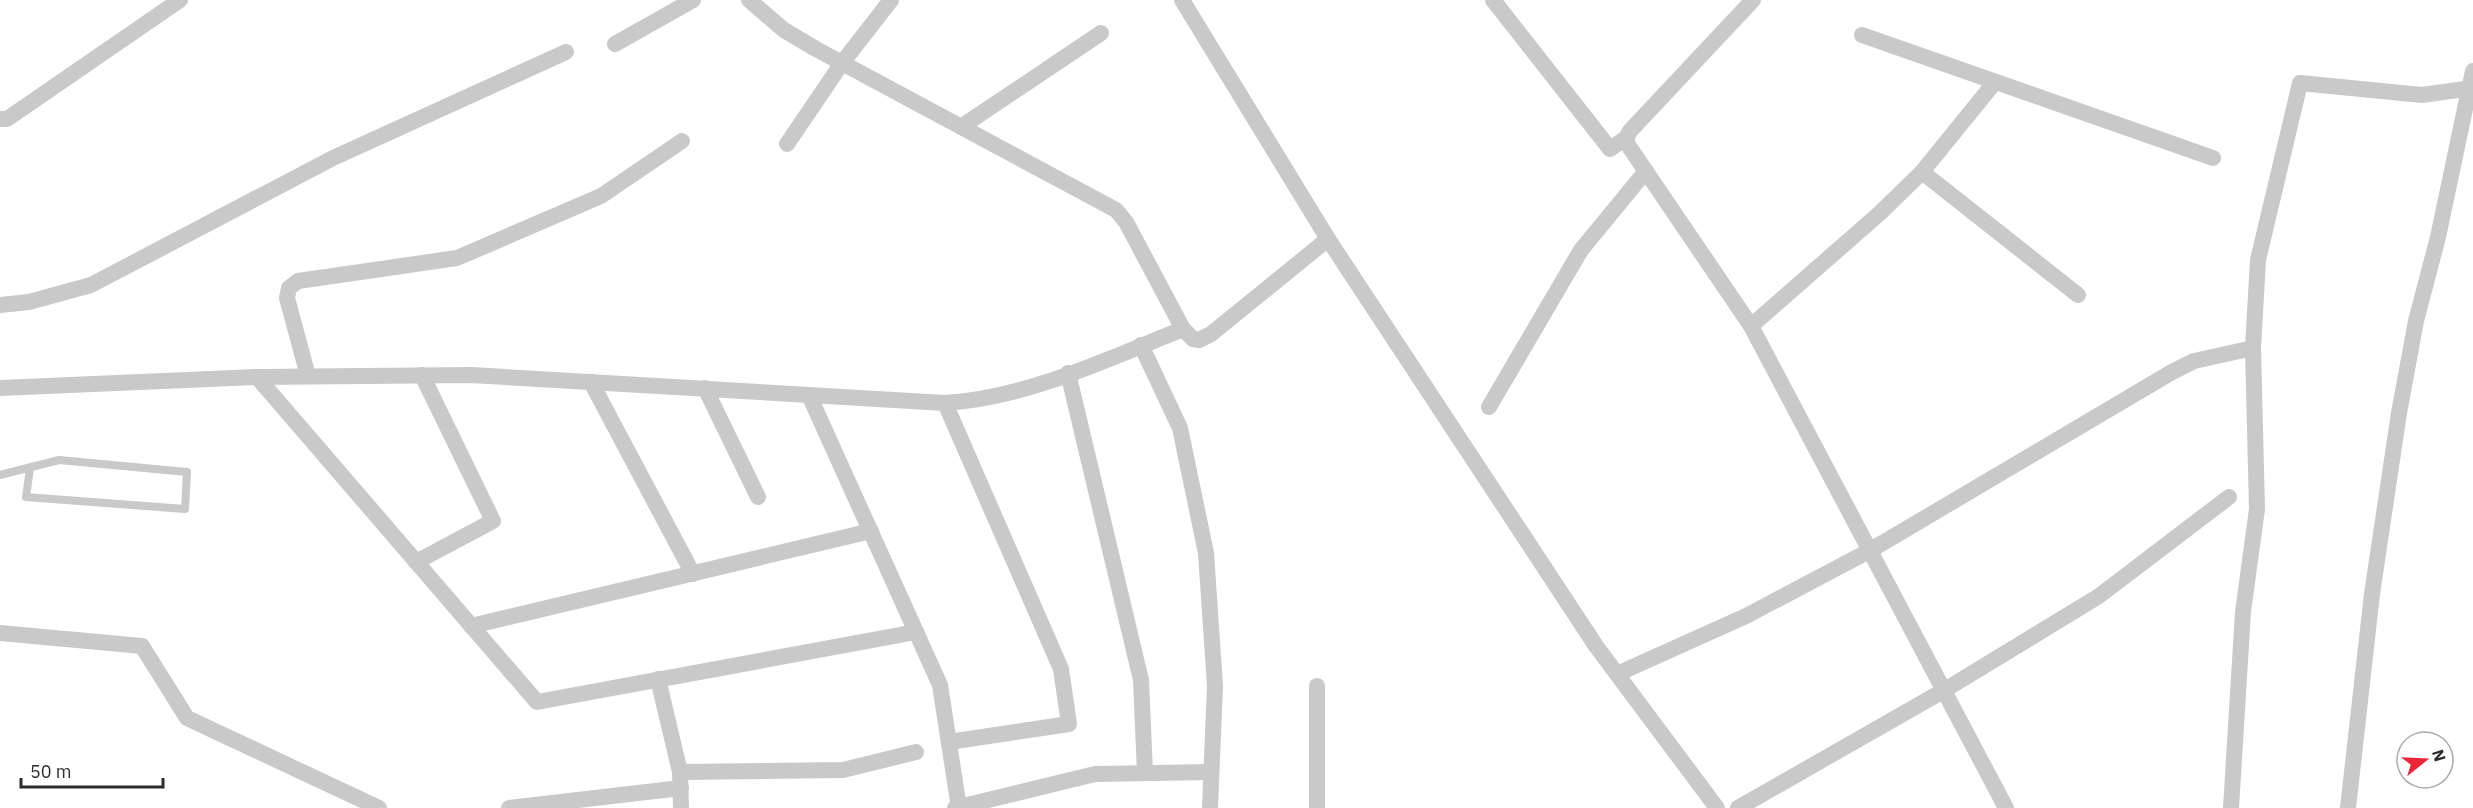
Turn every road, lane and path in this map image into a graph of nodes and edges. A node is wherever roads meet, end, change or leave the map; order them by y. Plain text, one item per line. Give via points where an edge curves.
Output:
1 (180, 0) edge
2 (693, 0) edge
3 (749, 0) edge
4 (891, 0) edge
5 (1182, 0) edge
6 (1493, 0) edge
7 (1754, 0) edge
8 (1101, 33) dead end
9 (1862, 35) dead end
10 (615, 44) dead end
11 (566, 52) dead end
12 (842, 63) junction
13 (1995, 82) junction
14 (2472, 82) edge
15 (0, 119) edge
16 (961, 127) junction
17 (1626, 138) junction
18 (682, 141) dead end
19 (787, 144) dead end
20 (2213, 158) dead end
21 (1646, 171) junction
22 (1922, 172) junction
23 (1328, 239) junction
24 (2078, 295) dead end
25 (0, 305) edge
26 (1750, 326) junction
27 (1183, 329) junction
28 (1141, 345) junction
29 (2253, 348) junction
30 (1068, 374) junction
31 (422, 375) junction
32 (308, 376) junction
33 (257, 377) junction
34 (591, 382) junction
35 (0, 388) edge
36 (705, 388) junction
37 (809, 395) junction
38 (945, 403) junction
39 (1489, 407) dead end
40 (30, 468) junction
41 (0, 475) edge
42 (758, 497) dead end
43 (2229, 497) dead end
44 (871, 531) junction
45 (1869, 551) junction
46 (416, 562) junction
47 (693, 574) junction
48 (471, 626) junction
49 (916, 632) junction
50 (0, 633) edge
51 (1617, 674) junction
52 (658, 679) junction
53 (1317, 686) dead end
54 (1943, 691) junction
55 (949, 742) junction
56 (916, 752) dead end
57 (1210, 772) junction
58 (1144, 773) junction
59 (680, 780) junction
60 (379, 808) edge
61 (509, 808) edge
62 (681, 808) edge
63 (958, 808) edge
64 (1210, 808) edge
65 (1317, 808) edge
66 (1718, 808) edge
67 (1738, 808) edge
68 (2006, 808) edge
69 (2231, 808) edge
70 (2348, 808) edge

1 - 15 street via 7,119
2 - 10 street
3 - 12 street via 784,30
4 - 12 street
5 - 23 street
6 - 17 street via 1610,149
7 - 17 street
8 - 16 street
9 - 13 street
11 - 25 street via 333,158 91,285 29,302
12 - 16 street
12 - 19 street
13 - 20 street
13 - 22 street
14 - 29 street via 2422,95 2300,82 2258,260
14 - 70 street via 2416,321 2399,413 2372,594
16 - 27 street via 1116,210
17 - 21 street
18 - 32 street via 602,196 457,258 298,280 289,288 287,298
21 - 26 street
21 - 39 street via 1581,250
22 - 24 street
22 - 26 street
23 - 27 street via 1205,338 1193,339
23 - 51 street
26 - 45 street
27 - 28 street
28 - 30 street
28 - 57 street via 1180,428 1206,553 1215,686
29 - 45 street via 2194,361 2172,372
29 - 69 street via 2257,509 2243,612
30 - 38 street via 976,401
30 - 58 street via 1141,680
31 - 32 street
31 - 34 street
31 - 46 street via 493,521
32 - 33 street
33 - 35 street
33 - 46 street
34 - 36 street
34 - 47 street
36 - 37 street
36 - 42 street
37 - 38 street
37 - 44 street
38 - 55 street via 1061,669 1069,724
40 - 40 lane via 26,497 185,509 188,472 59,460
40 - 41 lane
43 - 54 street via 2099,596
44 - 47 street
44 - 49 street
45 - 51 street via 1746,616
45 - 54 street
46 - 48 street
47 - 48 street
48 - 52 street via 537,702
49 - 52 street
49 - 55 street via 940,686
50 - 60 street via 142,646 188,718
51 - 66 street
52 - 59 street
53 - 65 street
54 - 67 street
54 - 68 street
55 - 63 street
56 - 59 street via 843,770
57 - 58 street
57 - 64 street
58 - 63 street via 1095,774
59 - 61 street
59 - 62 street

